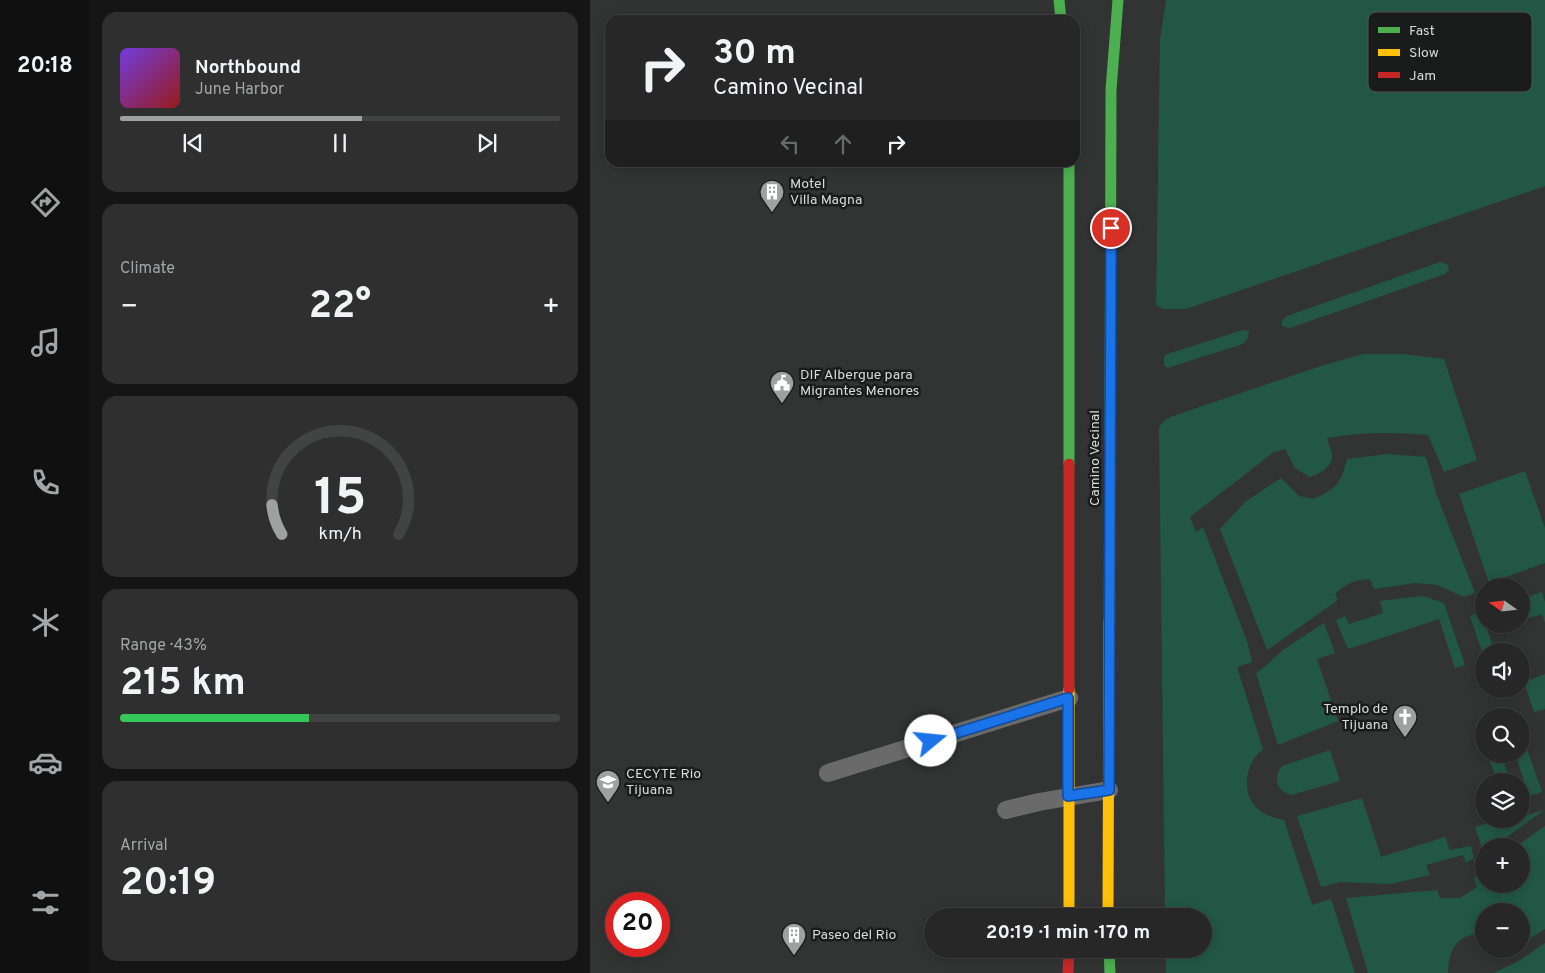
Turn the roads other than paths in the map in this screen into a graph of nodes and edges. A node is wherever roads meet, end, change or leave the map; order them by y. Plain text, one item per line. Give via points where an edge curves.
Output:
1 (1059, 0) edge
2 (1118, 0) edge
3 (1060, 15) edge
4 (1069, 167) edge
5 (1068, 698) junction
6 (828, 773) dead end
7 (1109, 790) junction
8 (1068, 796) junction
9 (1006, 810) dead end
10 (1069, 908) edge
11 (1108, 908) edge
12 (1068, 958) edge
13 (1109, 958) edge
14 (1068, 973) edge
15 (1110, 973) edge

1 - 3 street
2 - 7 street, Camino Vecinal via 1111,90
4 - 5 street, Camino Vecinal
5 - 6 lane
5 - 8 street, Camino Vecinal
7 - 8 lane
7 - 11 street, Camino Vecinal
8 - 9 lane
8 - 10 street, Camino Vecinal
12 - 14 street
13 - 15 street

